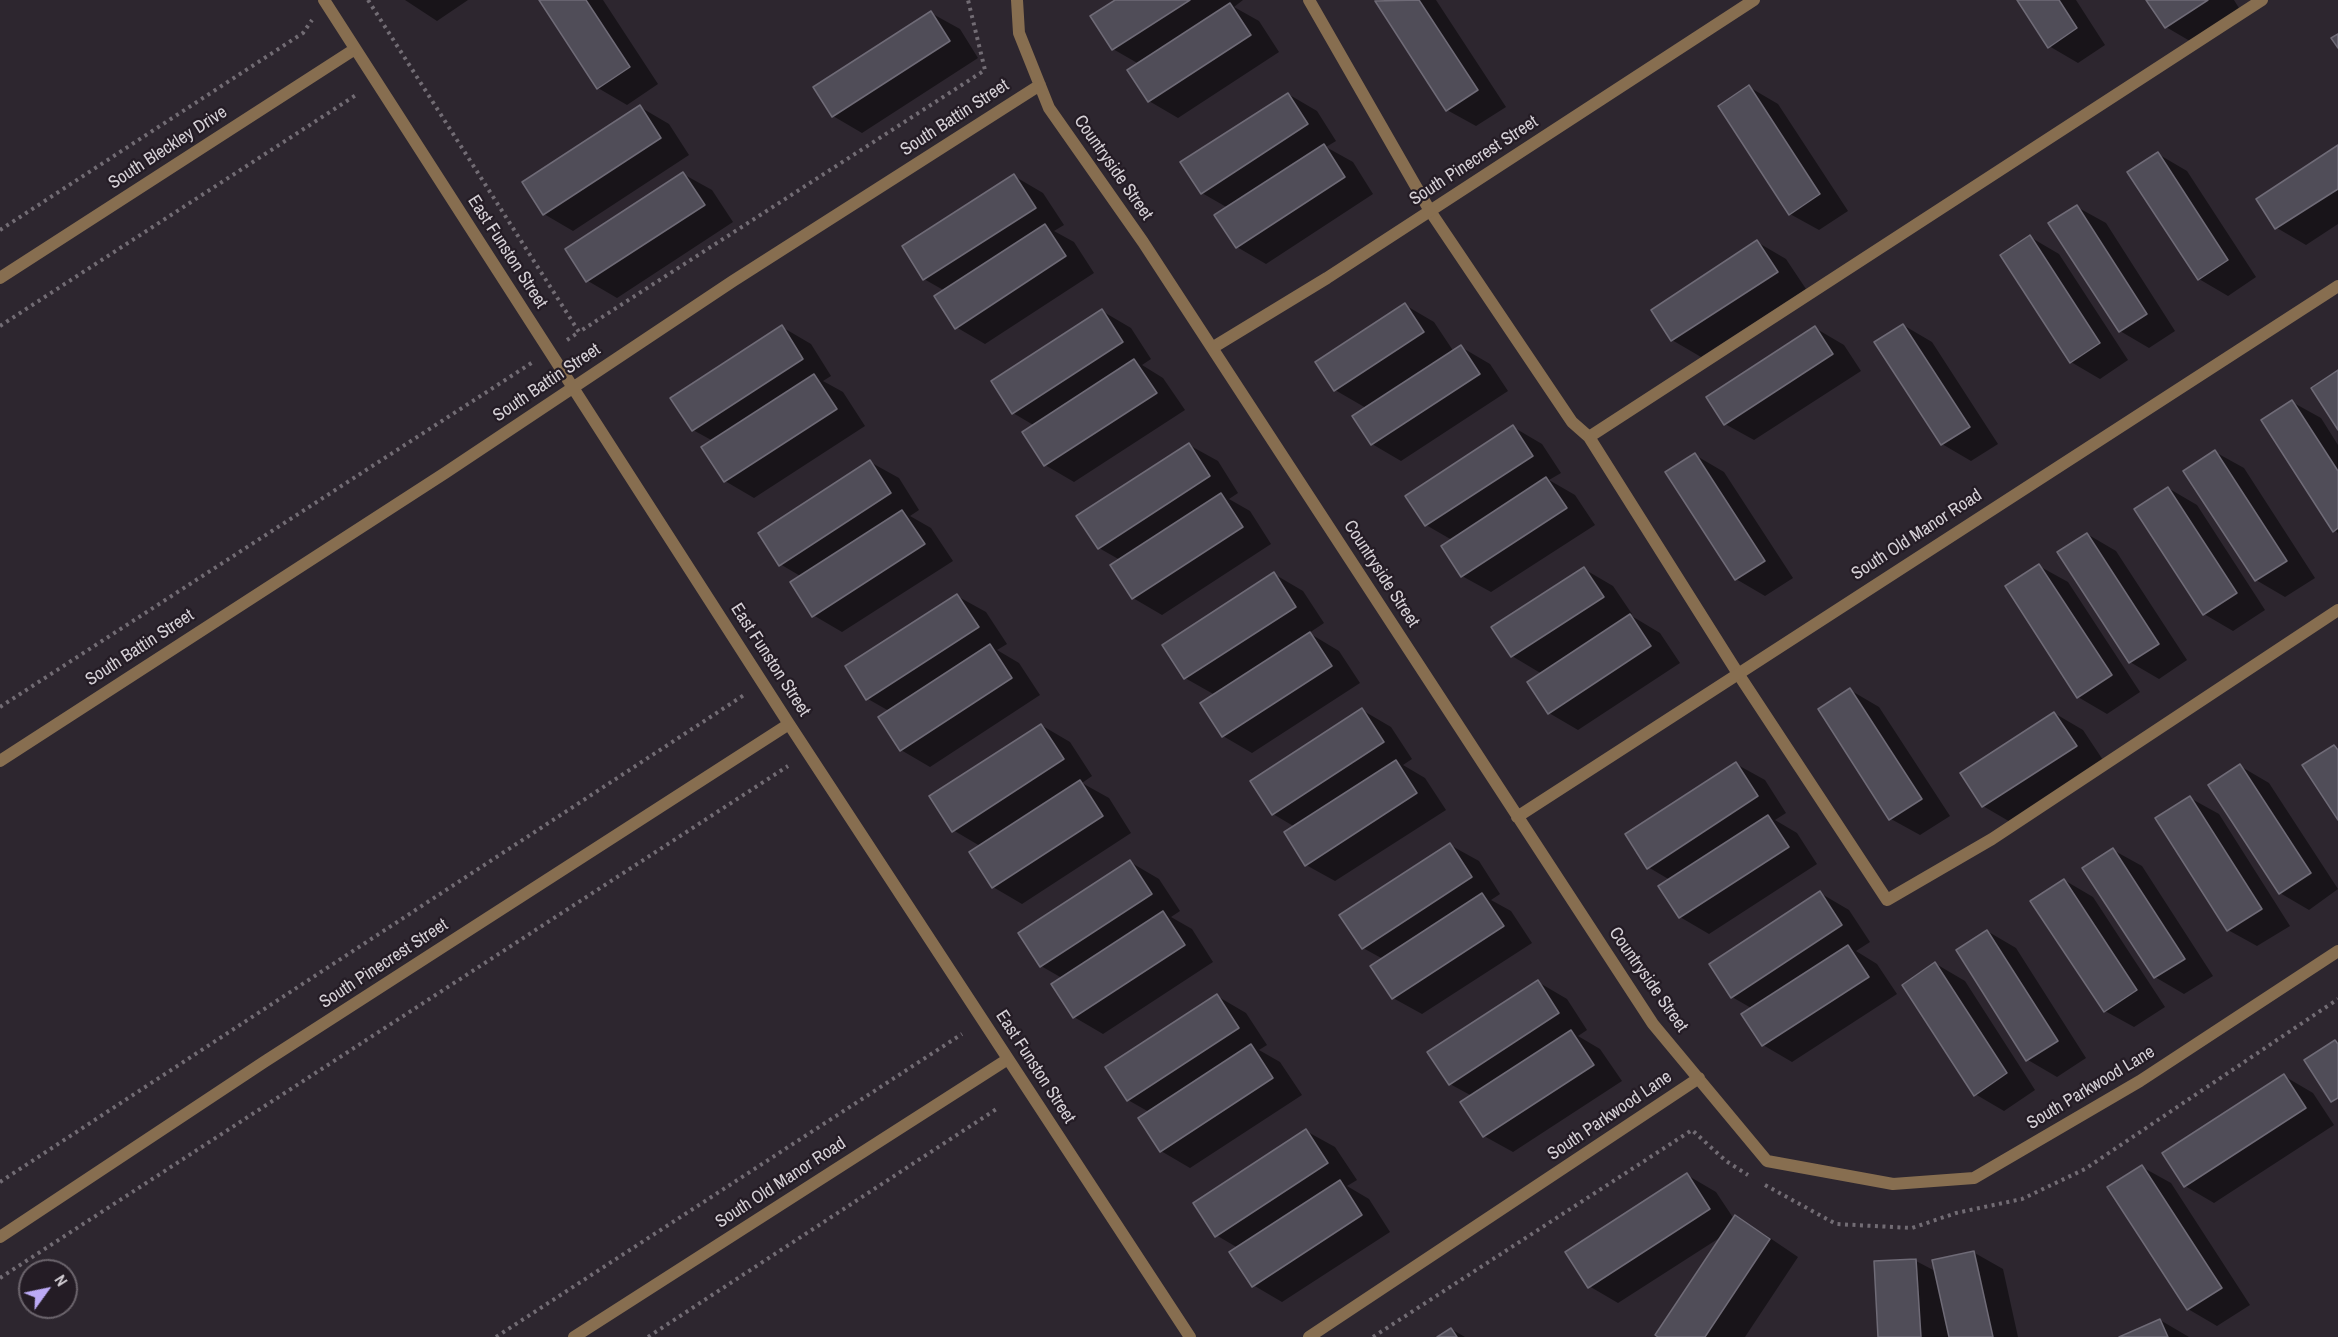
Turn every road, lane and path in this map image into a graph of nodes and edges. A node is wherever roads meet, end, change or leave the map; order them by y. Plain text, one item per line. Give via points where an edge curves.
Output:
1 (324, 0) edge
2 (368, 0) edge
3 (969, 0) edge
4 (1017, 0) edge
5 (1309, 0) edge
6 (1754, 0) edge
7 (2262, 0) edge
8 (355, 49) junction
9 (1040, 85) junction
10 (356, 94) dead end
11 (1430, 211) junction
12 (0, 230) edge
13 (0, 278) edge
14 (2338, 286) edge
15 (0, 327) edge
16 (579, 332) junction
17 (1212, 348) junction
18 (549, 351) junction
19 (573, 388) junction
20 (1589, 437) junction
21 (2338, 610) edge
22 (1737, 672) junction
23 (744, 696) dead end
24 (0, 707) edge
25 (789, 724) junction
26 (0, 760) edge
27 (788, 766) dead end
28 (1517, 817) junction
29 (2338, 951) edge
30 (962, 1034) dead end
31 (1008, 1059) junction
32 (1699, 1078) junction
33 (998, 1108) dead end
34 (0, 1182) edge
35 (0, 1236) edge
36 (0, 1278) edge
37 (496, 1337) edge
38 (574, 1337) edge
39 (648, 1337) edge
40 (1190, 1337) edge
41 (1309, 1337) edge

1 - 8 street, East Funston Street
1 - 12 path via 303,33
2 - 16 path
3 - 16 path via 985,70
4 - 9 street via 1019,33
5 - 11 street
6 - 11 street, South Pinecrest Street
7 - 20 street
8 - 13 street, South Bleckley Drive
8 - 18 street, East Funston Street
9 - 17 street, Countryside Street via 1049,108
9 - 19 street, South Battin Street
10 - 15 path
11 - 17 street, South Pinecrest Street
11 - 20 street via 1572,422
14 - 22 street, South Old Manor Road
16 - 18 path
17 - 28 street, Countryside Street
18 - 19 street, East Funston Street
18 - 24 path
19 - 25 street, East Funston Street
19 - 26 street, South Battin Street
20 - 22 street
21 - 22 street via 1992,840 1887,900
22 - 28 street, South Old Manor Road
23 - 34 path
25 - 31 street, East Funston Street
25 - 35 street, South Pinecrest Street
27 - 36 path
28 - 32 street, Countryside Street via 1653,1024
29 - 32 street, South Parkwood Lane via 2140,1081 1974,1178 1893,1184 1767,1161
30 - 37 path
31 - 38 street, South Old Manor Road
31 - 40 street, East Funston Street
32 - 41 street, South Parkwood Lane
33 - 39 path

